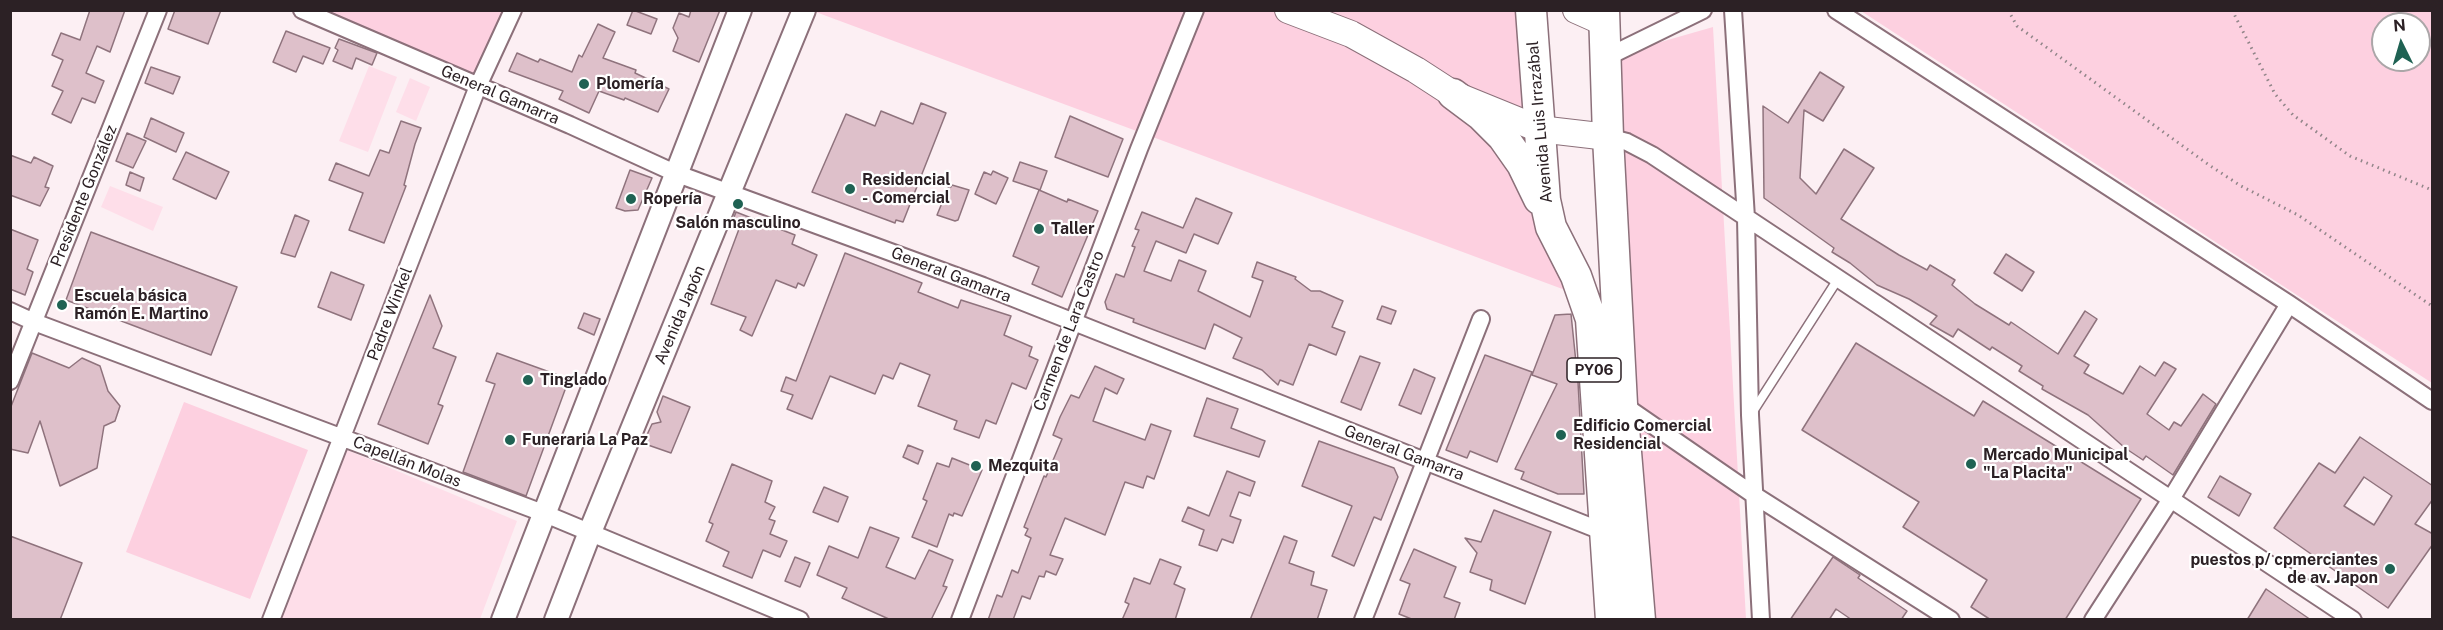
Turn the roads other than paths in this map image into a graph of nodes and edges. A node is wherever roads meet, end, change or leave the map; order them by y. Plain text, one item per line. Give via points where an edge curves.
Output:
1 (158, 10) edge
2 (302, 10) edge
3 (513, 10) edge
4 (740, 10) edge
5 (804, 10) edge
6 (1195, 10) edge
7 (1288, 10) edge
8 (1531, 10) edge
9 (1576, 10) edge
10 (1703, 10) edge
11 (1733, 10) edge
12 (1836, 10) edge
13 (1604, 16) edge
14 (1605, 58) junction
15 (478, 86) junction
16 (1453, 94) junction
17 (1539, 129) junction
18 (1608, 137) junction
19 (675, 173) junction
20 (731, 192) junction
21 (1746, 218) junction
22 (1551, 227) junction
23 (1838, 279) junction
24 (2289, 304) junction
25 (10, 311) edge
26 (1480, 319) dead end
27 (33, 322) junction
28 (1072, 323) junction
29 (10, 381) edge
30 (2433, 401) edge
31 (1622, 404) junction
32 (1750, 416) junction
33 (343, 438) junction
34 (1424, 461) junction
35 (1754, 495) junction
36 (2171, 500) junction
37 (543, 513) junction
38 (590, 532) junction
39 (1605, 532) junction
40 (271, 620) edge
41 (503, 620) edge
42 (556, 620) edge
43 (800, 620) edge
44 (960, 620) edge
45 (1363, 620) edge
46 (1611, 620) edge
47 (1640, 620) edge
48 (1761, 620) edge
49 (1951, 620) edge
50 (2093, 620) edge
51 (2353, 620) edge

1 - 27 street, Presidente González
2 - 15 street, General Gamarra
3 - 15 street, Padre Winkel
4 - 19 main road
5 - 20 main road, Avenida Japón
6 - 28 street, Carmen de Lara Castro
7 - 16 main road via 1351,34
8 - 17 highway, Avenida Luis Irrazábal / PY06
9 - 13 main road
10 - 14 street
11 - 21 street
12 - 24 street
13 - 14 highway, PY06
14 - 18 highway, PY06
15 - 19 street, General Gamarra
15 - 33 street, Padre Winkel
16 - 17 main road
16 - 22 highway via 1503,137 1522,164
17 - 18 main road
17 - 22 highway, Avenida Luis Irrazábal / PY06
18 - 21 street via 1640,148
18 - 31 highway, PY06
19 - 20 street, General Gamarra
19 - 37 main road
20 - 28 street, General Gamarra
20 - 38 main road, Avenida Japón
21 - 23 street
21 - 32 street
22 - 39 highway, Avenida Luis Irrazábal / PY06 via 1576,276 1591,319
23 - 32 lane
23 - 36 street
24 - 30 street
24 - 36 street
25 - 27 street, Capellán Molas
26 - 34 street
27 - 29 street, Presidente González
27 - 33 street, Capellán Molas
28 - 34 street, General Gamarra
28 - 44 street, Carmen de Lara Castro
31 - 35 street
31 - 47 highway, PY06
32 - 35 street
33 - 37 street, Capellán Molas
33 - 40 street, Padre Winkel
34 - 39 street, General Gamarra
34 - 45 street
35 - 48 street
35 - 49 street
36 - 50 street
36 - 51 street
37 - 38 street, Capellán Molas
37 - 41 main road
38 - 42 main road, Avenida Japón
38 - 43 street, Capellán Molas
39 - 46 highway, Avenida Luis Irrazábal / PY06

